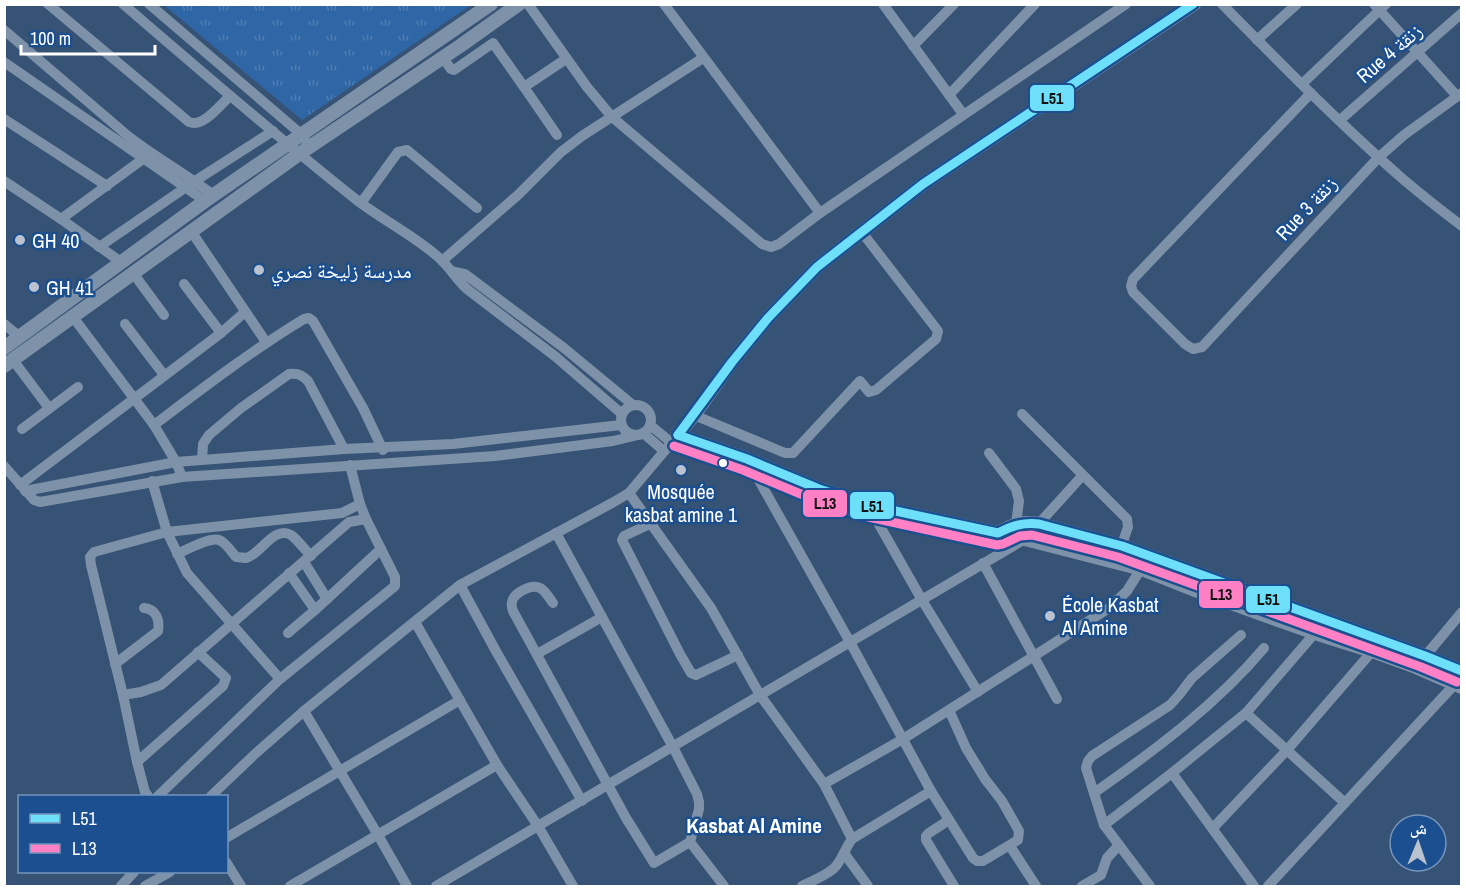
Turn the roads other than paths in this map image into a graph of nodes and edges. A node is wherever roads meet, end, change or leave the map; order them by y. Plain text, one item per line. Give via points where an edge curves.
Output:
1 (48, 4) edge
2 (123, 4) edge
3 (149, 4) edge
4 (491, 4) edge
5 (519, 4) edge
6 (528, 4) edge
7 (663, 4) edge
8 (884, 4) edge
9 (954, 4) edge
10 (1035, 4) edge
11 (1126, 4) edge
12 (1194, 4) edge
13 (1222, 4) edge
14 (1297, 4) edge
15 (1380, 6) edge
16 (1461, 13) edge
17 (484, 29) junction
18 (4, 30) edge
19 (1257, 40) junction
20 (493, 43) junction
21 (913, 46) junction
22 (1416, 52) junction
23 (443, 58) junction
24 (703, 58) junction
25 (567, 59) junction
26 (4, 62) edge
27 (60, 78) junction
28 (1302, 84) junction
29 (524, 87) junction
30 (73, 89) junction
31 (48, 93) junction
32 (1311, 93) junction
33 (1459, 94) edge
34 (949, 95) junction
35 (230, 96) junction
36 (61, 102) junction
37 (963, 114) junction
38 (612, 117) junction
39 (4, 119) edge
40 (1340, 120) junction
41 (273, 131) junction
42 (301, 134) junction
43 (557, 135) dead end
44 (287, 144) junction
45 (304, 151) junction
46 (146, 156) junction
47 (1379, 157) junction
48 (4, 181) edge
49 (190, 185) junction
50 (107, 186) junction
51 (209, 198) junction
52 (361, 203) junction
53 (477, 208) dead end
54 (820, 213) junction
55 (61, 219) junction
56 (1461, 226) edge
57 (191, 231) junction
58 (861, 231) junction
59 (99, 246) junction
60 (442, 261) junction
61 (122, 262) junction
62 (452, 271) junction
63 (133, 273) junction
64 (184, 284) dead end
65 (245, 312) junction
66 (165, 315) dead end
67 (73, 317) junction
68 (4, 324) edge
69 (125, 324) dead end
70 (221, 333) junction
71 (20, 337) junction
72 (266, 342) junction
73 (4, 348) edge
74 (9, 363) edge
75 (164, 375) junction
76 (78, 387) dead end
77 (134, 399) junction
78 (633, 405) junction
79 (49, 408) junction
80 (1022, 414) dead end
81 (694, 415) junction
82 (622, 420) junction
83 (154, 425) junction
84 (22, 429) dead end
85 (643, 431) junction
86 (675, 439) junction
87 (382, 446) junction
88 (344, 448) junction
89 (664, 451) junction
90 (989, 453) dead end
91 (747, 459) junction
92 (202, 460) junction
93 (176, 462) junction
94 (386, 463) junction
95 (350, 465) junction
96 (4, 466) edge
97 (1082, 476) junction
98 (182, 477) junction
99 (153, 481) junction
100 (23, 488) junction
101 (629, 492) junction
102 (360, 504) junction
103 (868, 505) junction
104 (366, 519) junction
105 (652, 523) junction
106 (1016, 524) junction
107 (1039, 524) junction
108 (167, 532) junction
109 (556, 533) junction
110 (998, 533) junction
111 (1025, 539) junction
112 (1122, 546) junction
113 (381, 549) junction
114 (177, 554) junction
115 (307, 559) junction
116 (1116, 562) junction
117 (1144, 562) junction
118 (983, 564) junction
119 (289, 573) junction
120 (460, 585) junction
121 (327, 599) junction
122 (922, 600) junction
123 (553, 603) dead end
124 (144, 608) dead end
125 (315, 610) junction
126 (1461, 612) edge
127 (602, 617) junction
128 (231, 622) junction
129 (415, 622) junction
130 (288, 633) dead end
131 (1315, 633) junction
132 (1240, 635) dead end
133 (850, 642) junction
134 (1376, 645) junction
135 (1264, 648) dead end
136 (198, 652) junction
137 (537, 654) junction
138 (738, 655) junction
139 (1034, 656) junction
140 (1421, 662) junction
141 (115, 664) junction
142 (280, 679) junction
143 (1459, 681) edge
144 (978, 692) junction
145 (123, 695) junction
146 (760, 695) junction
147 (1057, 699) dead end
148 (460, 700) junction
149 (949, 710) junction
150 (304, 711) junction
151 (1246, 712) junction
152 (903, 739) junction
153 (673, 747) junction
154 (1287, 750) junction
155 (137, 762) junction
156 (497, 765) junction
157 (340, 771) junction
158 (1172, 772) junction
159 (824, 784) junction
160 (608, 785) junction
161 (931, 791) junction
162 (1094, 793) junction
163 (147, 795) edge
164 (159, 795) edge
165 (213, 795) edge
166 (582, 801) junction
167 (1345, 803) junction
168 (949, 820) junction
169 (1104, 825) junction
170 (538, 826) junction
171 (1213, 828) junction
172 (378, 835) junction
173 (228, 837) edge
174 (852, 839) junction
175 (690, 843) junction
176 (1119, 845) junction
177 (1010, 846) junction
178 (844, 853) junction
179 (228, 865) edge
180 (133, 873) edge
181 (168, 873) edge
182 (121, 886) edge
183 (138, 886) edge
184 (145, 886) edge
185 (241, 886) edge
186 (290, 886) edge
187 (407, 886) edge
188 (436, 886) edge
189 (573, 886) edge
190 (724, 886) edge
191 (802, 886) edge
192 (868, 886) edge
193 (954, 886) edge
194 (1036, 886) edge
195 (1083, 886) edge
196 (1150, 886) edge
197 (1254, 886) edge
198 (1268, 886) edge

1 - 35 street via 189,122 198,124
2 - 35 street
3 - 42 street
4 - 42 street
5 - 17 street
6 - 25 street
7 - 24 street
8 - 21 street
9 - 21 street
10 - 34 street
11 - 37 street
12 - 58 street via 923,184
13 - 19 street
14 - 19 street
15 - 22 street
15 - 28 street
16 - 22 street, Rue 4 زنقة
17 - 20 street
17 - 23 street
18 - 27 street
19 - 28 street
20 - 23 street via 454,70
20 - 29 street
21 - 34 street
22 - 33 street
22 - 40 street, Rue 4 زنقة
23 - 45 street
24 - 38 street
24 - 54 street
25 - 29 street
25 - 38 street
26 - 31 street
27 - 30 street
27 - 31 street via 51,82
28 - 32 street
29 - 43 street
30 - 36 street via 70,100
30 - 46 street
31 - 36 street
32 - 40 street
32 - 47 street, Rue 3 زنقة via 1133,279 1133,292 1185,344 1193,349 1202,347
33 - 47 street, Rue 3 زنقة
34 - 37 street
35 - 41 street
36 - 46 street
37 - 54 street
38 - 54 street via 766,246 779,244
38 - 60 street via 561,152
39 - 50 street
40 - 47 street
41 - 44 street
41 - 49 street
42 - 44 street
42 - 45 street
44 - 45 street
44 - 51 street
45 - 52 street via 314,165
45 - 57 street
46 - 49 street
46 - 50 street
47 - 56 street
48 - 55 street
49 - 51 street
49 - 59 street
50 - 55 street
51 - 61 street
52 - 53 street via 398,152 407,150
52 - 60 street
55 - 59 street
57 - 63 street
57 - 65 street
58 - 81 street via 817,267 768,318
58 - 81 street via 938,331 936,339 876,390 869,392 860,381 793,453
59 - 61 street
60 - 62 street
61 - 71 street
62 - 78 street via 465,274
62 - 82 street via 467,289 556,357
63 - 66 street
63 - 67 street
64 - 70 street
65 - 70 street
65 - 72 street
67 - 74 street
67 - 77 street
68 - 71 street
69 - 75 street
70 - 75 street
71 - 73 street
72 - 83 street
72 - 87 street via 304,319 313,321
74 - 79 street
75 - 77 street
76 - 79 street
77 - 83 street
77 - 100 street
78 - 82 street
78 - 85 street via 643,407 650,415
79 - 84 street
80 - 97 street
81 - 86 street
82 - 85 street via 628,433
82 - 87 street via 453,444
83 - 93 street
85 - 86 street
85 - 89 street
85 - 94 street via 613,441 495,456
86 - 89 street
86 - 91 street
87 - 88 street
87 - 94 street
88 - 92 street
88 - 92 street via 308,381 297,373 289,374 209,435 203,444
89 - 101 street
90 - 106 street via 1016,489
91 - 103 street
91 - 133 street
92 - 93 street
93 - 98 street
93 - 100 street
94 - 95 street
95 - 98 street
95 - 102 street
96 - 100 street
97 - 107 street
97 - 112 street via 1127,519
98 - 99 street
99 - 100 street via 40,502
99 - 108 street
101 - 105 street
101 - 109 street
102 - 104 street
102 - 108 street via 342,513
103 - 110 street
103 - 122 street
104 - 113 street
104 - 115 street via 349,522
105 - 138 street via 711,608
105 - 138 street via 622,540 691,673 696,675
106 - 107 street
106 - 110 street
107 - 111 street
107 - 112 street
108 - 114 street
108 - 141 street via 94,552 90,557
109 - 120 street
109 - 127 street
110 - 111 street
111 - 116 street
111 - 118 street
112 - 116 street
112 - 117 street
113 - 121 street
113 - 142 street via 395,586
114 - 115 street via 216,539 236,557 246,558 283,533 291,535
114 - 128 street via 187,573
115 - 119 street
115 - 121 street
116 - 117 street
117 - 131 street via 1195,590
117 - 134 street
117 - 139 street via 1127,591 1109,608
118 - 122 street
118 - 139 street
119 - 125 street
119 - 128 street
120 - 129 street
120 - 166 street
121 - 125 street
122 - 133 street
122 - 144 street
123 - 137 street via 543,590 534,587 516,595 511,604
124 - 141 street via 156,615 158,631
125 - 130 street
126 - 140 street
127 - 137 street
127 - 153 street
128 - 136 street
128 - 142 street
129 - 148 street
129 - 150 street
131 - 134 street
131 - 151 street
132 - 162 street via 1192,678 1170,705 1092,756 1086,768
133 - 146 street
133 - 152 street
134 - 140 street
134 - 154 street
135 - 162 street via 1184,726
136 - 145 street via 161,685
136 - 155 street via 226,678 223,686
137 - 160 street
138 - 146 street
139 - 144 street
139 - 147 street
140 - 143 street
141 - 145 street
142 - 164 street
143 - 167 street
144 - 149 street
145 - 155 street
146 - 153 street
146 - 159 street
148 - 156 street
148 - 157 street
149 - 152 street
149 - 177 street via 966,748 1019,831 1018,840
150 - 157 street
150 - 165 street
151 - 154 street
151 - 158 street
152 - 159 street
152 - 161 street
153 - 160 street
153 - 175 street via 699,802
154 - 167 street
154 - 171 street
155 - 163 street
156 - 170 street
156 - 172 street
157 - 172 street
157 - 173 street
158 - 169 street
158 - 171 street
159 - 174 street
160 - 166 street
160 - 175 street via 654,863
161 - 168 street
161 - 174 street
162 - 169 street
166 - 170 street
167 - 198 street
168 - 177 street via 972,858 978,861
168 - 193 street via 928,834 926,840
169 - 176 street
170 - 188 street
170 - 189 street
171 - 197 street
172 - 186 street
172 - 187 street
174 - 178 street
175 - 190 street
176 - 195 street via 1110,854 1101,875
176 - 196 street
177 - 194 street
178 - 191 street via 833,869
178 - 192 street
179 - 185 street
180 - 182 street
180 - 183 street
181 - 184 street

